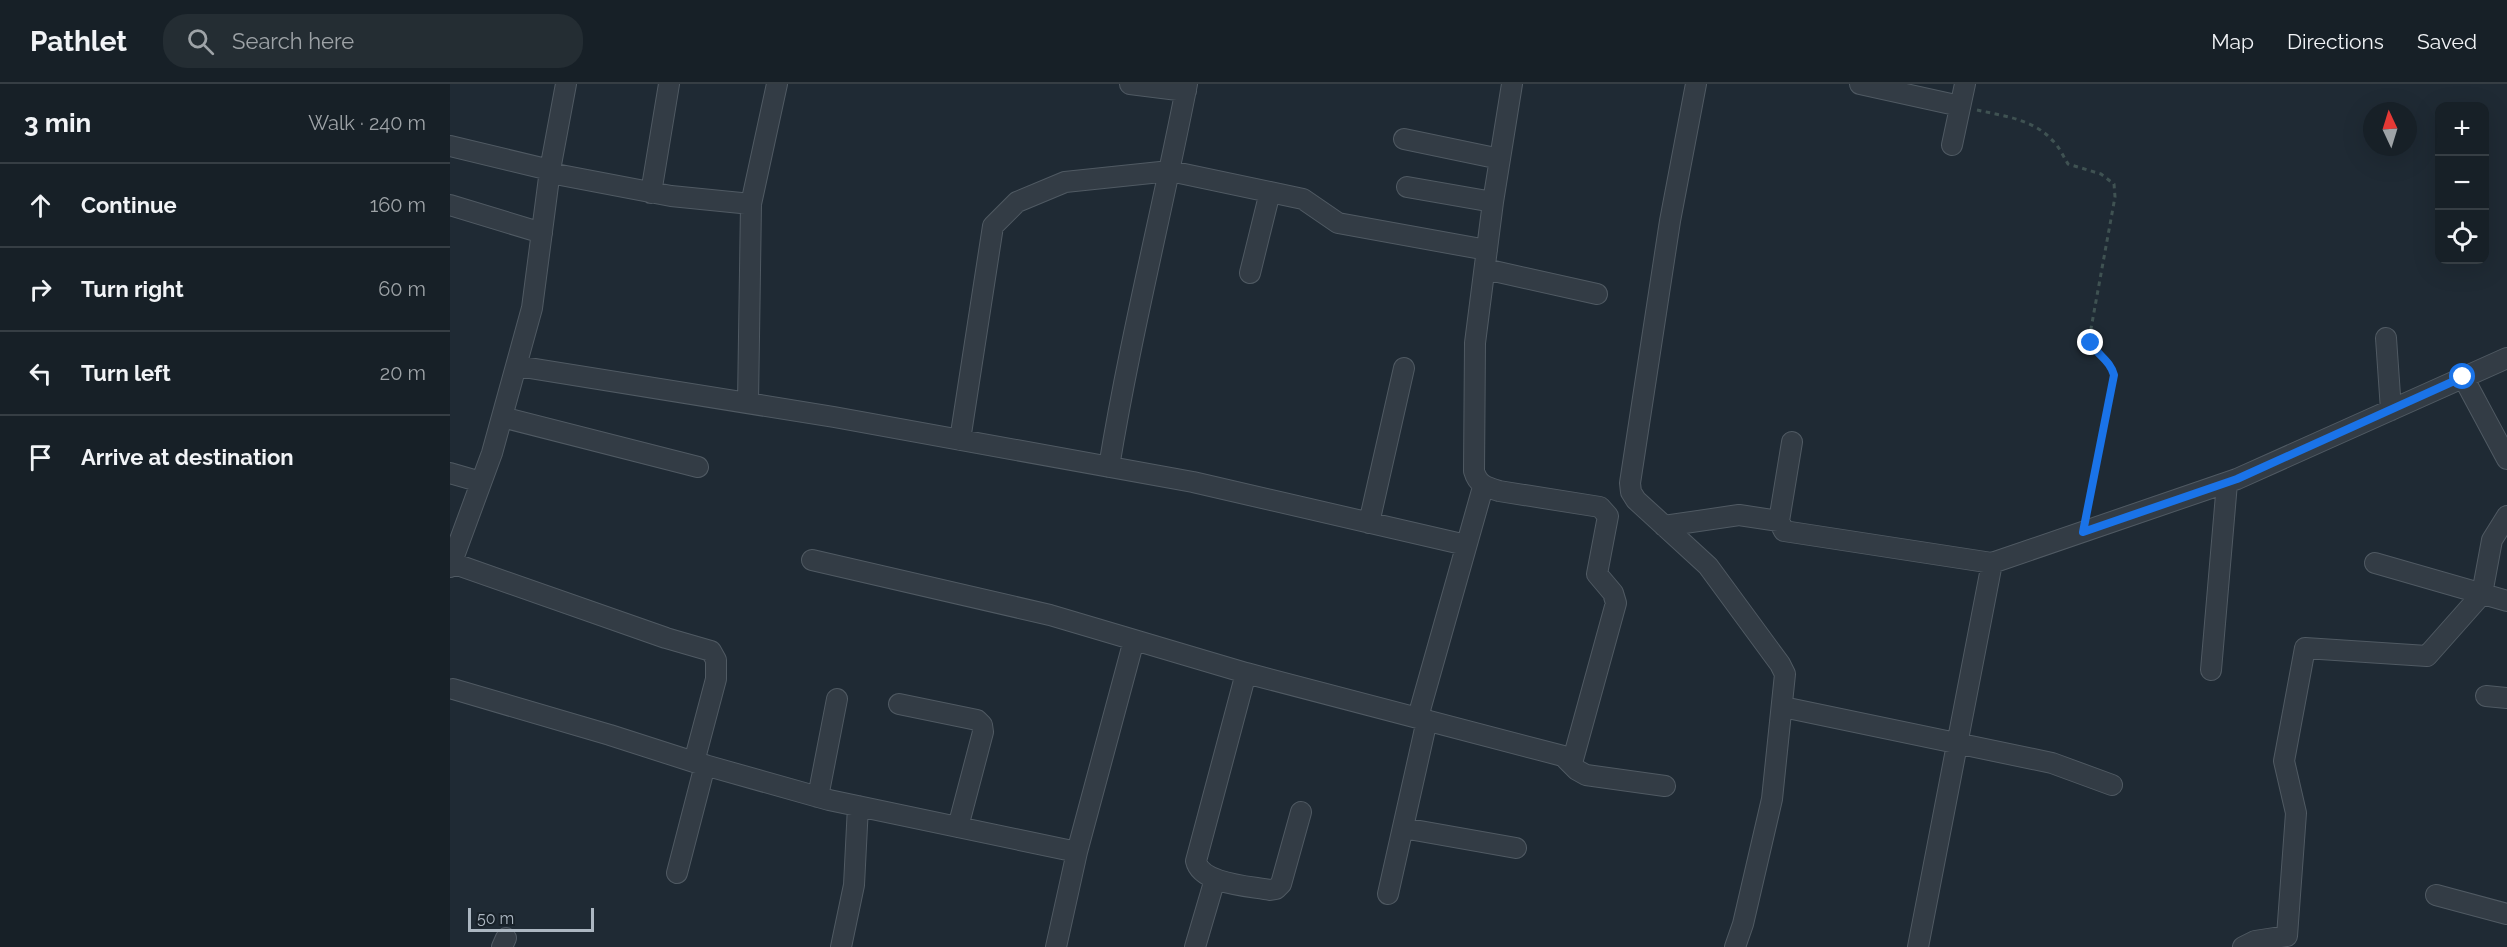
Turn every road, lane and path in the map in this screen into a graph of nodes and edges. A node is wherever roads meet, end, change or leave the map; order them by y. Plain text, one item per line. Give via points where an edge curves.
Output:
1 (566, 84) edge
2 (669, 84) edge
3 (777, 84) edge
4 (1130, 84) edge
5 (1512, 84) edge
6 (1696, 84) edge
7 (1863, 84) edge
8 (1965, 84) edge
9 (1187, 87) edge
10 (1960, 106) junction
11 (1404, 138) dead end
12 (1952, 145) dead end
13 (450, 146) edge
14 (1500, 159) junction
15 (550, 171) junction
16 (1170, 171) junction
17 (1407, 187) dead end
18 (1270, 192) junction
19 (651, 193) junction
20 (1493, 202) junction
21 (751, 204) junction
22 (450, 205) edge
23 (542, 233) junction
24 (1486, 260) junction
25 (1250, 273) dead end
26 (1598, 294) dead end
27 (2386, 338) dead end
28 (2507, 358) edge
29 (517, 366) junction
30 (1404, 368) dead end
31 (2463, 377) junction
32 (747, 403) junction
33 (2391, 410) junction
34 (502, 417) junction
35 (960, 440) junction
36 (1792, 442) dead end
37 (2507, 459) edge
38 (698, 467) dead end
39 (1109, 467) junction
40 (450, 473) edge
41 (482, 482) junction
42 (2227, 483) junction
43 (1484, 487) junction
44 (1633, 496) junction
45 (1605, 510) junction
46 (2507, 516) edge
47 (1779, 521) junction
48 (1369, 523) junction
49 (1664, 526) junction
50 (2083, 532) junction
51 (1466, 545) junction
52 (812, 560) dead end
53 (1992, 563) junction
54 (2375, 563) dead end
55 (451, 565) edge
56 (2482, 594) junction
57 (2507, 601) edge
58 (1134, 640) junction
59 (2211, 670) dead end
60 (1245, 673) junction
61 (451, 691) edge
62 (2486, 696) dead end
63 (2507, 698) edge
64 (837, 699) dead end
65 (899, 704) dead end
66 (1783, 706) junction
67 (1423, 718) junction
68 (1957, 743) junction
69 (1572, 763) junction
70 (700, 764) junction
71 (2112, 785) dead end
72 (1665, 786) dead end
73 (818, 797) junction
74 (858, 806) junction
75 (1301, 812) dead end
76 (958, 827) junction
77 (1403, 828) junction
78 (1516, 848) dead end
79 (1077, 852) junction
80 (677, 873) dead end
81 (1215, 879) junction
82 (1388, 894) dead end
83 (2436, 895) dead end
84 (2507, 914) edge
85 (840, 947) edge
86 (1056, 947) edge
87 (1195, 947) edge
88 (1735, 947) edge
89 (1918, 947) edge
90 (2243, 947) edge

1 - 15 street
2 - 19 street
3 - 21 street
4 - 9 street
5 - 14 street
6 - 44 street via 1670,221 1630,483
7 - 10 street
8 - 10 street
9 - 16 street
10 - 12 street
10 - 50 path via 2034,126 2054,141 2068,164 2102,174 2114,184 2115,197 2090,334 2095,350 2112,364 2114,375
11 - 14 street
13 - 15 street
14 - 20 street
15 - 19 street
15 - 23 street
16 - 18 street
16 - 35 street via 1065,182 1017,202 993,226
16 - 39 street via 1124,374
17 - 20 street
18 - 24 street via 1307,201 1338,223
18 - 25 street
19 - 21 street
20 - 24 street
21 - 32 street
22 - 23 street
23 - 29 street via 532,308
24 - 26 street
24 - 43 street via 1475,343 1474,471
27 - 33 street
28 - 31 street
29 - 32 street
29 - 34 street
30 - 48 street
31 - 33 street
31 - 37 street
32 - 35 street
33 - 42 street
34 - 38 street
34 - 41 street
35 - 39 street
36 - 47 street
39 - 48 street via 1193,482
40 - 41 street
41 - 55 street
42 - 50 street
42 - 59 street
43 - 45 street
43 - 51 street
44 - 45 street
44 - 49 street
45 - 69 street via 1608,516 1597,574 1616,603
46 - 56 street via 2492,540
47 - 49 street via 1739,515
47 - 53 street via 1784,531
48 - 51 street
49 - 66 street via 1708,566 1780,664 1785,674
50 - 53 street
51 - 67 street
52 - 58 street via 1050,615
53 - 68 street
54 - 56 street
55 - 70 street via 711,651 716,660 716,679
56 - 57 street
56 - 90 street via 2427,656 2305,648 2284,761 2296,813 2287,936
58 - 60 street
58 - 79 street
60 - 67 street
60 - 81 street via 1196,861 1202,873
61 - 70 street
62 - 63 street
64 - 73 street
65 - 76 street via 977,720 982,725
66 - 68 street
66 - 88 street via 1772,799
67 - 69 street via 1563,756
67 - 77 street
68 - 71 street via 2052,763
68 - 89 street
69 - 72 street via 1586,774
70 - 73 street
70 - 80 street
73 - 74 street
74 - 76 street
74 - 85 street via 854,885
75 - 81 street via 1281,884 1276,889
76 - 79 street
77 - 78 street
77 - 82 street
79 - 86 street
81 - 87 street
83 - 84 street

